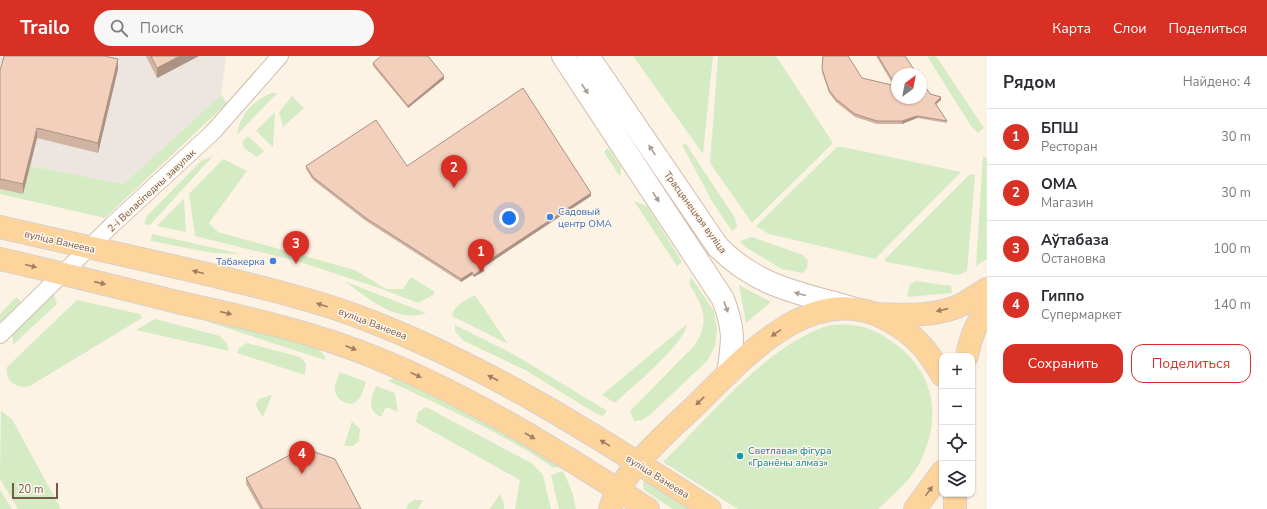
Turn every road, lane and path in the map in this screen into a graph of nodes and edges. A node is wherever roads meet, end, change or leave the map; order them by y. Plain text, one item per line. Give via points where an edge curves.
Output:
1 (280, 56) edge
2 (563, 56) edge
3 (588, 56) edge
4 (0, 227) edge
5 (89, 248) junction
6 (0, 259) edge
7 (62, 274) junction
8 (987, 289) edge
9 (852, 308) junction
10 (987, 312) edge
11 (876, 314) junction
12 (0, 335) edge
13 (968, 353) edge
14 (939, 371) edge
15 (728, 374) junction
16 (639, 463) junction
17 (939, 476) edge
18 (955, 497) edge
19 (614, 500) edge
20 (648, 509) edge
21 (710, 509) edge
22 (915, 509) edge
23 (955, 509) edge

1 - 5 street, 2-і Веласіпедны завулак via 213,132
2 -> 15 main road via 723,299 730,318 733,338
9 -> 3 main road, Трасцянецкая вуліца via 777,287 732,261 718,247
4 - 5 main road, вуліца Ванеева
5 - 7 street, 2-і Веласіпедны завулак
16 -> 5 main road, вуліца Ванеева via 500,381 418,341 363,319 291,294
6 -> 7 main road
7 - 12 street, 2-і Веласіпедны завулак
7 -> 19 main road via 266,322 380,359 482,408 571,460
8 -> 11 main road via 963,304 942,311 906,315
9 - 11 main road
9 -> 15 main road via 825,310 786,326 767,339
10 - 13 main road via 974,331
11 - 14 main road via 914,337 929,353
15 -> 16 main road
16 - 19 main road
16 - 21 main road, вуліца Ванеева
22 -> 17 main road
18 - 23 main road
19 - 20 main road

